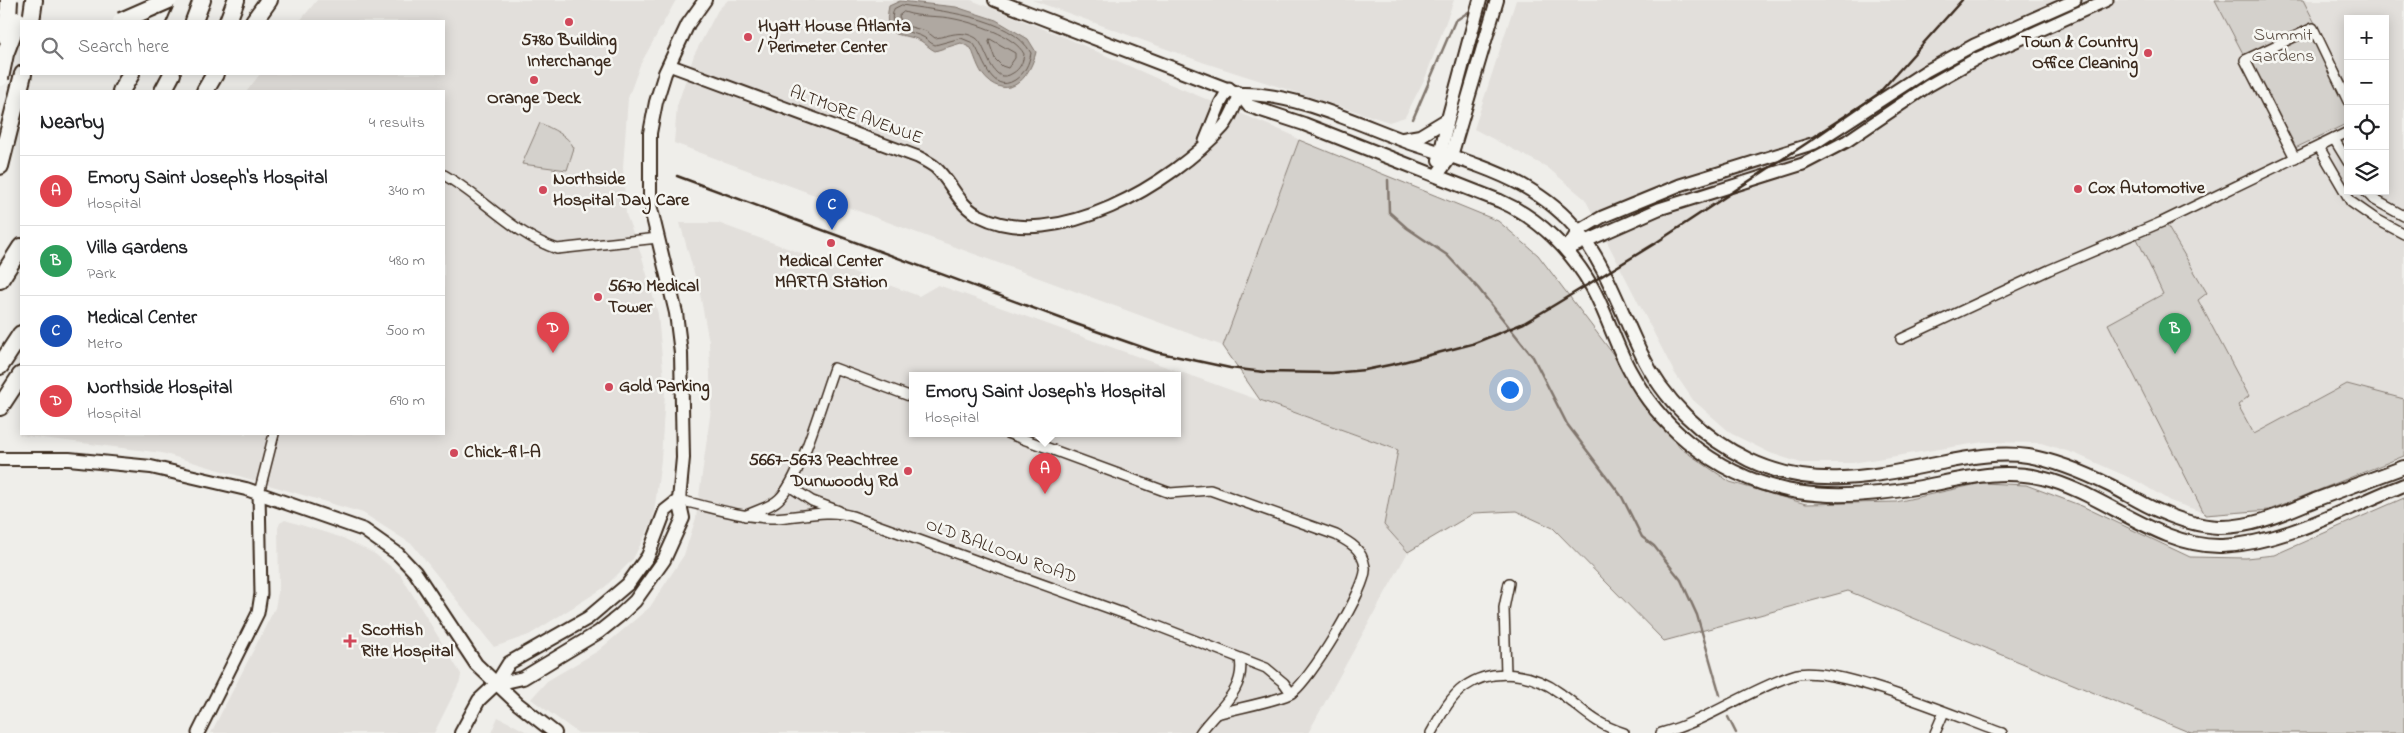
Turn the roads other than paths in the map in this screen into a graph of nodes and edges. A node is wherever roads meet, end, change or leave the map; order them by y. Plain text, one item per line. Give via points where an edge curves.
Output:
1 (9, 0) edge
2 (25, 0) edge
3 (34, 0) edge
4 (168, 0) edge
5 (203, 0) edge
6 (236, 0) edge
7 (269, 0) edge
8 (705, 0) edge
9 (995, 0) edge
10 (1480, 0) edge
11 (1497, 0) edge
12 (2075, 0) edge
13 (2107, 0) edge
14 (31, 20) edge
15 (123, 20) edge
16 (158, 20) edge
17 (196, 20) edge
18 (228, 20) edge
19 (255, 20) edge
20 (20, 42) edge
21 (3, 48) edge
22 (675, 52) junction
23 (669, 65) junction
24 (690, 73) junction
25 (23, 75) edge
26 (130, 75) edge
27 (171, 75) edge
28 (180, 75) edge
29 (0, 78) edge
30 (122, 90) edge
31 (164, 90) edge
32 (174, 90) edge
33 (1234, 91) junction
34 (2344, 93) edge
35 (1448, 119) junction
36 (2344, 134) edge
37 (1402, 139) junction
38 (2334, 139) junction
39 (2319, 147) junction
40 (1445, 154) junction
41 (2344, 155) edge
42 (2295, 158) junction
43 (0, 166) edge
44 (1438, 175) junction
45 (445, 176) edge
46 (2369, 195) edge
47 (2404, 216) edge
48 (1578, 231) junction
49 (2404, 234) edge
50 (658, 238) junction
51 (1586, 242) junction
52 (20, 249) edge
53 (1566, 250) junction
54 (0, 280) edge
55 (20, 336) edge
56 (1901, 340) dead end
57 (0, 366) edge
58 (20, 377) edge
59 (909, 397) edge
60 (0, 408) edge
61 (274, 435) edge
62 (1018, 437) edge
63 (0, 459) edge
64 (2404, 467) edge
65 (2404, 485) edge
66 (789, 486) junction
67 (259, 493) junction
68 (679, 500) junction
69 (846, 514) junction
70 (744, 516) junction
71 (1509, 583) dead end
72 (1240, 659) junction
73 (1506, 674) junction
74 (496, 684) junction
75 (1291, 693) junction
76 (1944, 712) junction
77 (1216, 714) junction
78 (198, 733) edge
79 (461, 733) edge
80 (554, 733) edge
81 (1200, 733) edge
82 (1431, 733) edge
83 (1624, 733) edge
84 (1661, 733) edge
85 (1935, 733) edge
86 (2002, 733) edge

1 - 21 highway, bridge
2 - 21 highway, bridge
3 - 14 highway
4 - 15 highway, bridge
4 - 16 highway
5 - 17 highway
6 - 18 highway
7 - 19 highway
8 - 22 main road via 688,24
9 - 33 main road
10 - 35 main road
11 - 40 main road via 1461,124
12 - 48 street via 1974,45 1926,71 1814,143 1621,207
13 - 51 street via 1976,59 1928,86 1846,142 1803,164 1659,209
20 - 21 highway
21 - 29 highway, bridge
22 - 23 main road
22 - 24 street
23 - 24 street, ALTMORE AVENUE
23 - 50 main road via 656,102 650,133 650,205
24 - 33 street, ALTMORE AVENUE via 918,157 934,166 967,208 981,217 1009,226 1029,228 1050,227 1120,203 1152,185 1205,143 1220,104
25 - 43 highway
26 - 30 highway
27 - 31 highway
28 - 32 highway
33 - 37 main road via 1292,100
33 - 44 main road via 1250,106
34 - 42 street via 2313,28 2245,60
35 - 37 main road via 1420,136
35 - 40 main road
36 - 38 street
37 - 40 main road
38 - 39 street
38 - 41 street
39 - 42 street
39 - 49 street via 2352,202
40 - 44 main road
40 - 48 main road via 1526,188 1551,204
42 - 56 street
44 - 53 main road via 1513,206 1539,224
45 - 50 street via 526,234 557,249
46 - 47 street
48 - 51 main road
48 - 53 street
50 - 68 main road via 676,313 681,353 683,449
51 - 53 street
51 - 64 main road via 1610,284 1642,356 1678,408 1697,427 1726,447 1755,462 1792,474 1827,480 1847,479 1972,456 2031,457 2109,484 2155,510 2218,527 2272,518
52 - 54 highway
53 - 65 main road via 1593,289 1629,369 1661,414 1685,439 1708,456 1742,475 1781,489 1846,497 1874,495 1991,473 2019,473 2045,478 2094,498 2164,533 2223,546 2266,540
55 - 57 highway
58 - 60 highway
59 - 66 street via 834,368
61 - 67 street
62 - 75 street via 1170,493 1210,490 1353,544 1366,568 1358,595 1305,681
63 - 67 main road via 69,459 152,467
66 - 69 street via 812,501
66 - 70 street via 778,500
67 - 74 main road via 364,530 398,554 415,572 476,664
67 - 78 street via 261,594 258,613
68 - 70 street, OLD BALLOON ROAD
68 - 74 main road via 665,511 643,564 620,591 588,618 510,663
68 - 74 main road via 683,518 674,541 635,601 589,638 523,678
69 - 70 street, OLD BALLOON ROAD via 773,518
69 - 72 street, OLD BALLOON ROAD via 1142,620
71 - 73 street via 1504,608
72 - 75 street, OLD BALLOON ROAD via 1266,668
72 - 77 street via 1238,686
73 - 82 street via 1479,678 1463,688 1446,707
73 - 83 street via 1540,682 1560,693 1585,714
74 - 79 main road via 479,700
74 - 80 main road
75 - 77 street
76 - 84 street via 1849,679 1796,674 1680,728
76 - 85 street
76 - 86 street
77 - 81 street

